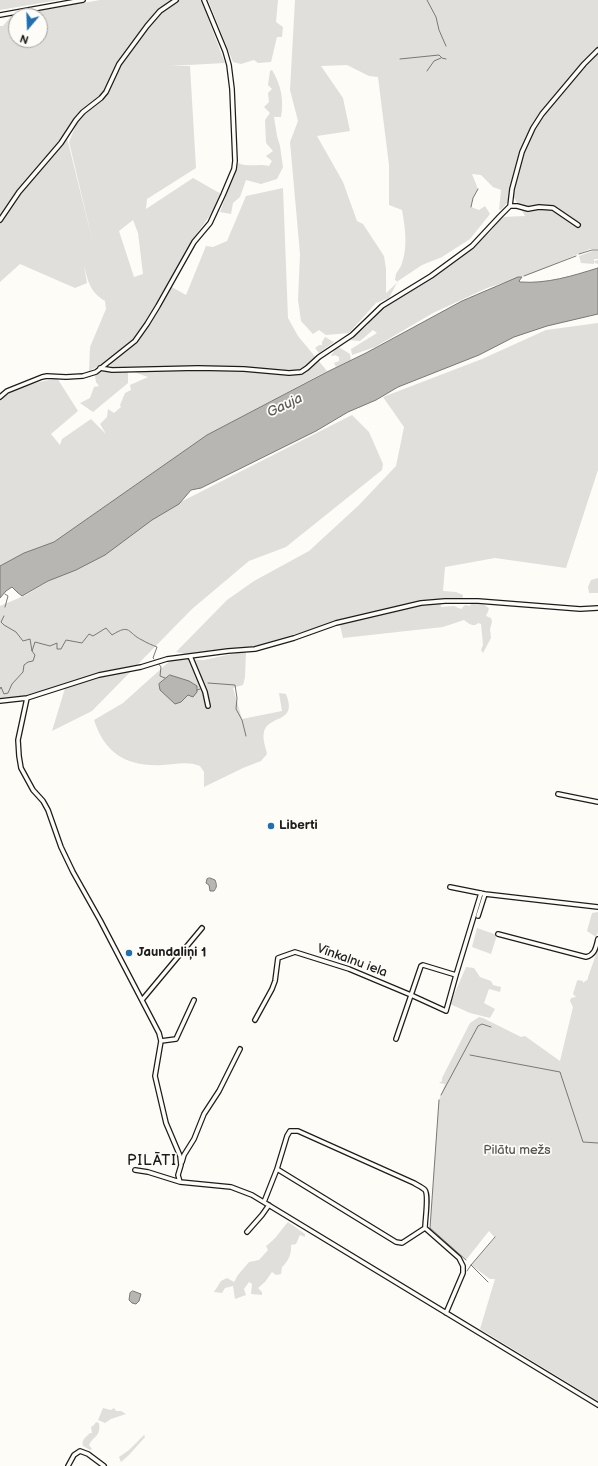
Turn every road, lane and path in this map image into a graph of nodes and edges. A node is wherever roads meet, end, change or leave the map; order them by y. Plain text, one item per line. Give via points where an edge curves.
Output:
1 (84, 0) edge
2 (176, 0) edge
3 (204, 0) edge
4 (0, 15) edge
5 (598, 50) edge
6 (511, 198) junction
7 (510, 206) junction
8 (517, 206) junction
9 (0, 220) edge
10 (578, 225) dead end
11 (100, 368) junction
12 (0, 397) edge
13 (598, 608) edge
14 (190, 656) junction
15 (27, 698) junction
16 (0, 701) edge
17 (208, 706) dead end
18 (558, 794) dead end
19 (598, 802) edge
20 (450, 887) dead end
21 (483, 894) junction
22 (598, 906) edge
23 (478, 916) dead end
24 (202, 928) dead end
25 (498, 934) dead end
26 (598, 939) edge
27 (456, 975) junction
28 (411, 995) junction
29 (142, 1000) junction
30 (194, 1000) dead end
31 (255, 1020) dead end
32 (396, 1039) dead end
33 (161, 1041) junction
34 (240, 1049) dead end
35 (181, 1165) junction
36 (277, 1169) junction
37 (134, 1170) dead end
38 (180, 1182) junction
39 (264, 1202) junction
40 (269, 1205) junction
41 (425, 1228) junction
42 (246, 1232) dead end
43 (446, 1314) junction
44 (598, 1405) edge
45 (68, 1466) edge
46 (104, 1466) edge

1 - 4 street
2 - 9 street via 160,11 147,26 119,64 106,92 76,120
3 - 11 street via 229,65 236,152 234,169 210,223 194,242 147,324 135,341
5 - 6 street via 542,114 533,128 522,152
6 - 7 street
6 - 8 street
7 - 8 street
7 - 11 street via 472,246 431,276 382,306 352,335 301,372 244,368
8 - 10 street via 528,209 553,208
11 - 12 street via 84,376 42,377 7,391
13 - 14 street via 580,609 478,601 421,603 336,623 255,649
14 - 15 street via 99,675
14 - 17 street
15 - 16 street
15 - 29 street via 18,740 21,768 48,810 73,872
18 - 19 street
20 - 21 street
21 - 22 street
21 - 23 street
21 - 27 street
24 - 29 street
25 - 26 street via 586,957 593,953
27 - 28 street via 423,965
27 - 28 street, Vīnkalnu iela via 446,1011
28 - 31 street, Vīnkalnu iela via 349,969 296,952 278,958 275,981
28 - 32 street
29 - 33 street
30 - 33 street via 176,1039
33 - 35 street via 155,1076 166,1123 180,1156
34 - 35 street via 204,1114
35 - 38 street via 178,1175
36 - 39 street
36 - 41 street via 396,1242 402,1243
36 - 41 street via 290,1131 298,1131 424,1189 427,1194
37 - 38 street
38 - 39 street via 231,1187
39 - 40 street
40 - 42 street
40 - 43 street
41 - 43 street via 459,1258 463,1266 463,1273
43 - 44 street
45 - 46 street via 74,1455 80,1451

